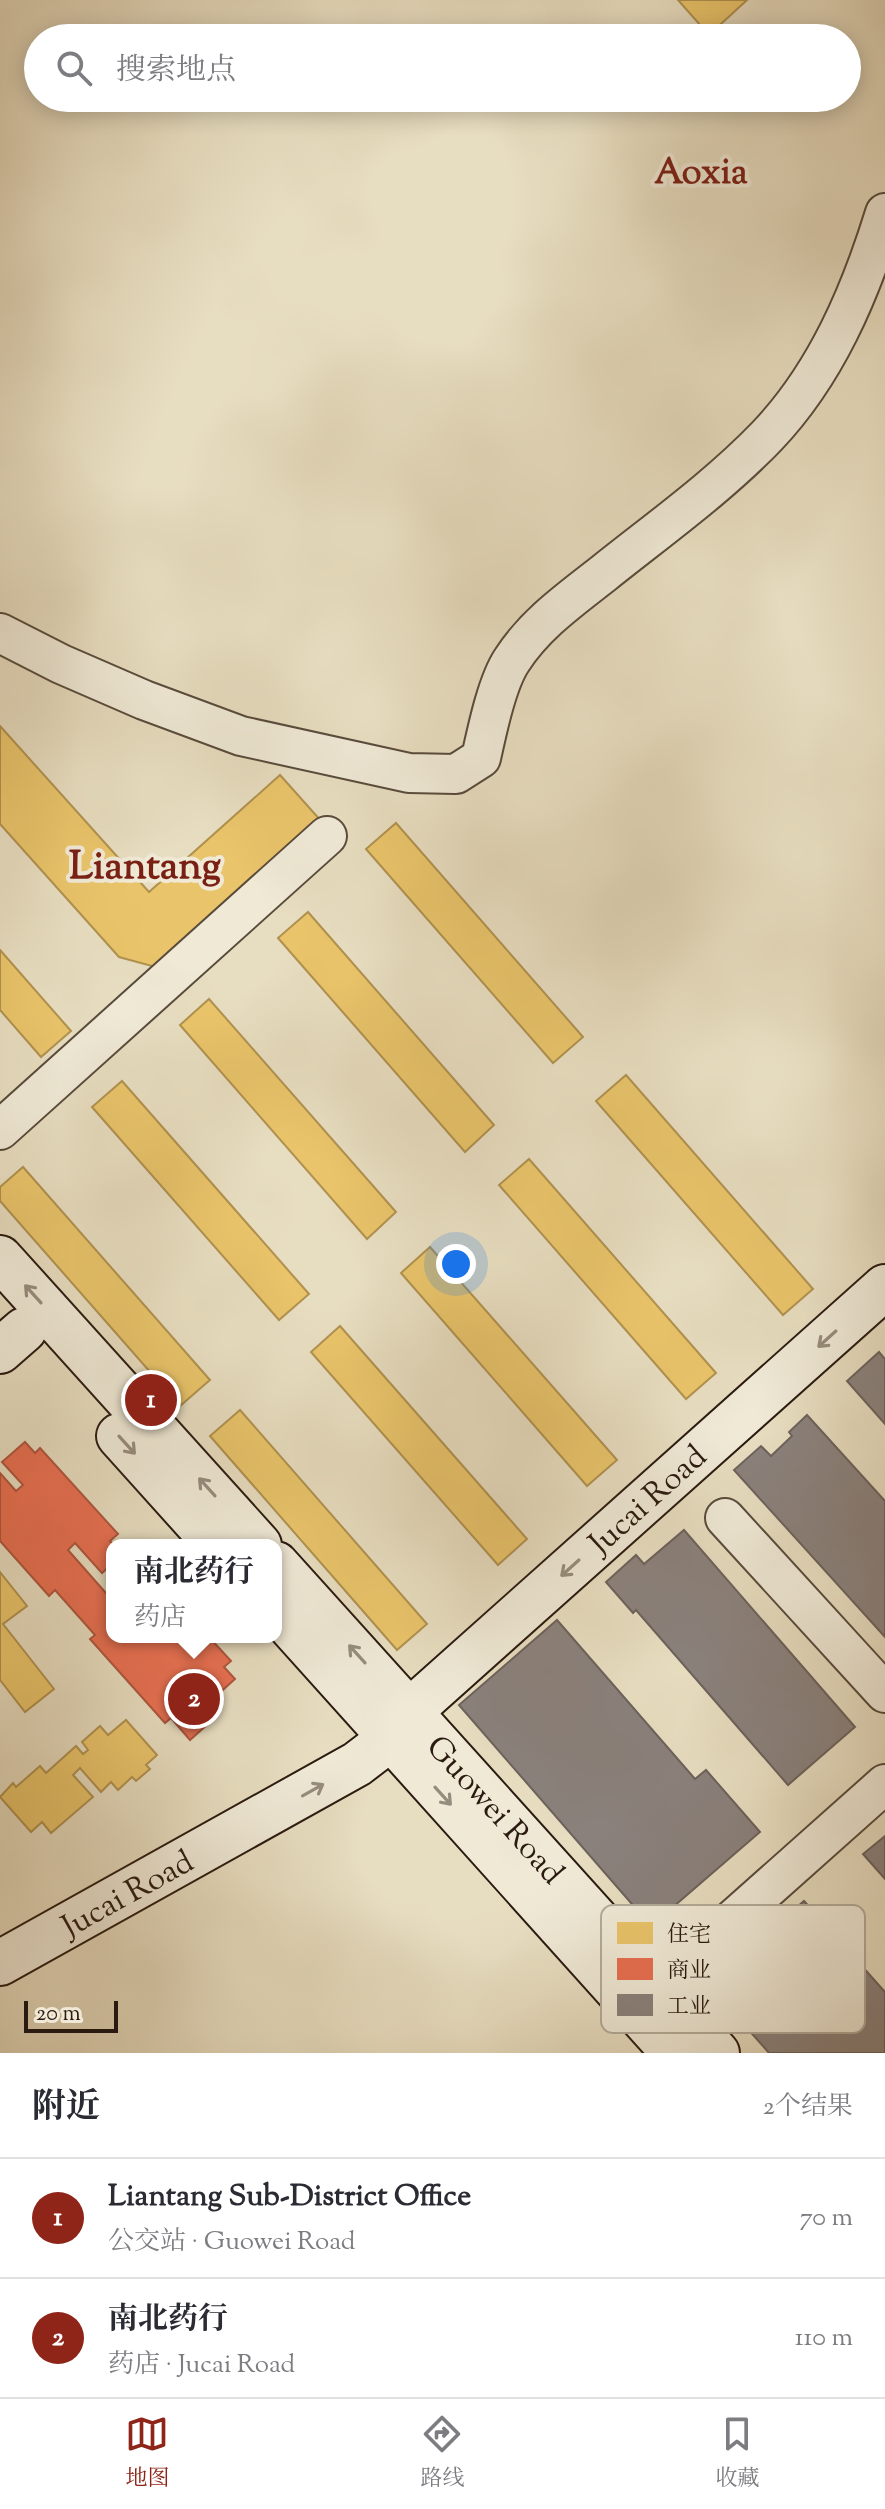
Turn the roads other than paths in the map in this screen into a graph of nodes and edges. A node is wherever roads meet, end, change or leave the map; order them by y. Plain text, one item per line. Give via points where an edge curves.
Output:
1 (885, 213) edge
2 (0, 634) edge
3 (327, 836) dead end
4 (0, 1130) edge
5 (0, 1258) edge
6 (885, 1287) edge
7 (8, 1328) edge
8 (725, 1518) dead end
9 (211, 1539) edge
10 (254, 1539) edge
11 (282, 1572) edge
12 (282, 1616) edge
13 (885, 1693) edge
14 (392, 1724) junction
15 (885, 1784) edge
16 (749, 1905) edge
17 (601, 1931) edge
18 (0, 1936) edge
19 (0, 1963) edge
20 (601, 1968) edge
21 (657, 2033) edge
22 (699, 2033) edge
23 (674, 2053) edge
24 (717, 2053) edge

1 - 2 street via 838,337 804,391 767,436 716,484 547,617 510,661 481,758 456,774 409,773 241,736 144,700
3 - 4 street
10 -> 5 street
6 -> 14 street, Jucai Road
7 -> 9 street
8 - 13 street
14 -> 11 street, Guowei Road
12 - 14 street, Guowei Road
14 - 17 street, Guowei Road
14 - 18 street, Jucai Road
19 -> 14 street, Jucai Road via 357,1764
14 -> 20 street, Guowei Road
15 - 16 street
21 -> 23 street, Guowei Road
22 - 24 street, Guowei Road

